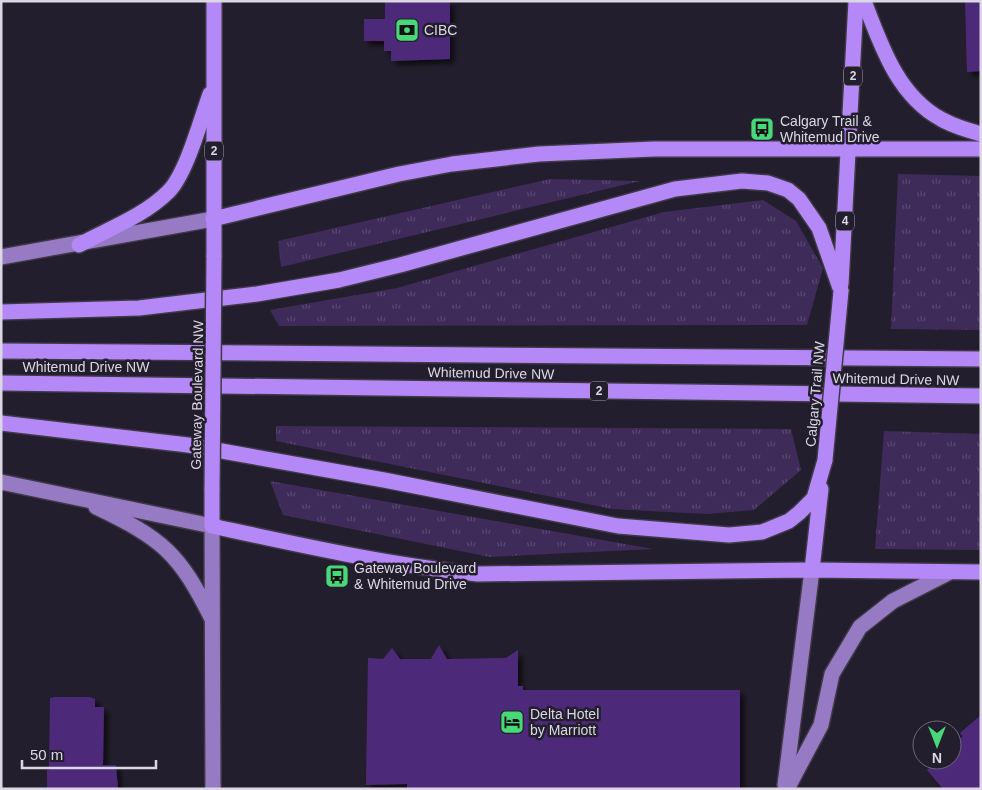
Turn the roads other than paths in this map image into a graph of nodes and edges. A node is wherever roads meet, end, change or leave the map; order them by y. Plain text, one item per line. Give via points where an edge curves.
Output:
1 (214, 1) edge
2 (856, 1) edge
3 (864, 1) edge
4 (214, 83) junction
5 (981, 134) edge
6 (981, 149) edge
7 (850, 150) junction
8 (214, 219) junction
9 (79, 245) junction
10 (1, 257) edge
11 (841, 291) junction
12 (1, 312) edge
13 (1, 352) edge
14 (981, 359) edge
15 (1, 383) edge
16 (981, 396) edge
17 (1, 424) edge
18 (824, 460) junction
19 (6, 483) edge
20 (212, 526) junction
21 (812, 570) junction
22 (981, 572) edge
23 (948, 573) junction
24 (214, 622) junction
25 (213, 789) edge
26 (786, 789) edge

1 - 4 highway, Gateway Boulevard NW / 2
2 - 7 highway, Calgary Trail NW / 2
3 - 5 highway via 881,47 901,82 940,119
4 - 8 highway, Gateway Boulevard NW / 2
4 - 9 highway via 185,161 169,191 141,212
6 - 7 highway
7 - 8 highway via 654,149 493,158 399,174
7 - 11 highway, Calgary Trail NW / 4
8 - 9 main road
8 - 20 highway, Gateway Boulevard NW / 2, bridge
9 - 10 main road
11 - 12 highway via 819,228 798,199 788,190 768,183 742,181 675,189 400,266 338,280 257,294 139,308
11 - 18 highway, Calgary Trail NW, bridge
13 - 14 highway, Whitemud Drive NW
15 - 16 highway, Whitemud Drive NW / 2
17 - 18 highway via 188,445 594,522 729,536 762,532 789,521 814,498
18 - 21 highway, Calgary Trail NW
19 - 20 main road
19 - 24 main road via 81,500 159,542 186,570
20 - 21 highway via 389,563 478,574
20 - 24 main road, Gateway Boulevard NW
21 - 23 highway
21 - 26 main road, Calgary Trail NW
22 - 23 highway
23 - 26 main road via 893,602 860,627 832,674 821,725
24 - 25 main road, Gateway Boulevard NW

